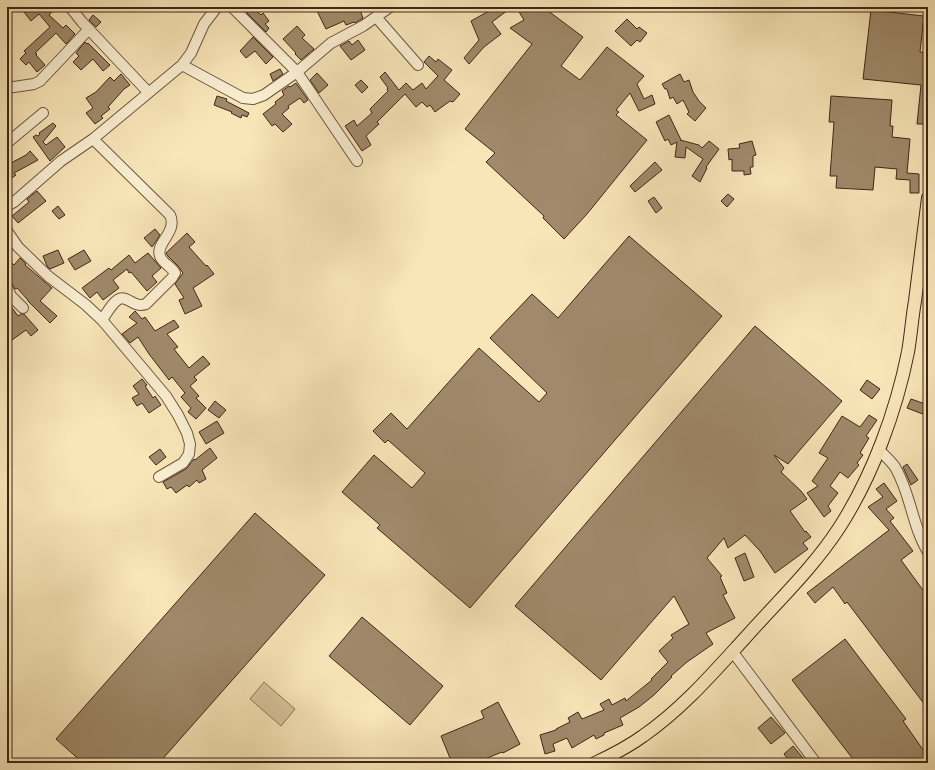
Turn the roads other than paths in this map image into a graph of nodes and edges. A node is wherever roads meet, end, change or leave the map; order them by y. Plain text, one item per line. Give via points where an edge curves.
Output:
1 (70, 7) edge
2 (217, 7) edge
3 (232, 7) edge
4 (390, 7) edge
5 (376, 17) junction
6 (89, 29) junction
7 (182, 64) junction
8 (418, 65) dead end
9 (296, 72) junction
10 (7, 88) edge
11 (148, 92) junction
12 (43, 113) dead end
13 (93, 139) junction
14 (7, 143) edge
15 (357, 161) dead end
16 (928, 198) edge
17 (7, 206) edge
18 (8, 233) edge
19 (7, 287) edge
20 (23, 308) dead end
21 (102, 320) junction
22 (878, 449) junction
23 (159, 477) dead end
24 (928, 552) edge
25 (732, 652) junction
26 (595, 763) edge
27 (816, 763) edge

1 - 6 street
2 - 7 street via 204,24 191,52
3 - 9 street
4 - 5 street
5 - 8 street
5 - 9 street via 335,41
6 - 10 street via 40,81
6 - 11 street
7 - 9 street via 243,98 252,99 264,95
7 - 11 street
9 - 15 street
11 - 13 street
12 - 14 street
13 - 17 street via 61,161
13 - 21 street via 170,215 172,225 159,253 161,259 175,273 149,302 136,305 122,298 114,302
16 - 22 main road via 908,350 900,385
18 - 21 street via 18,247 48,276
19 - 20 street via 11,296
21 - 23 street via 166,396 187,433 190,449 186,459
22 - 24 street via 895,468
22 - 25 main road via 856,498 824,548
25 - 26 main road via 673,713 643,736
25 - 27 street

